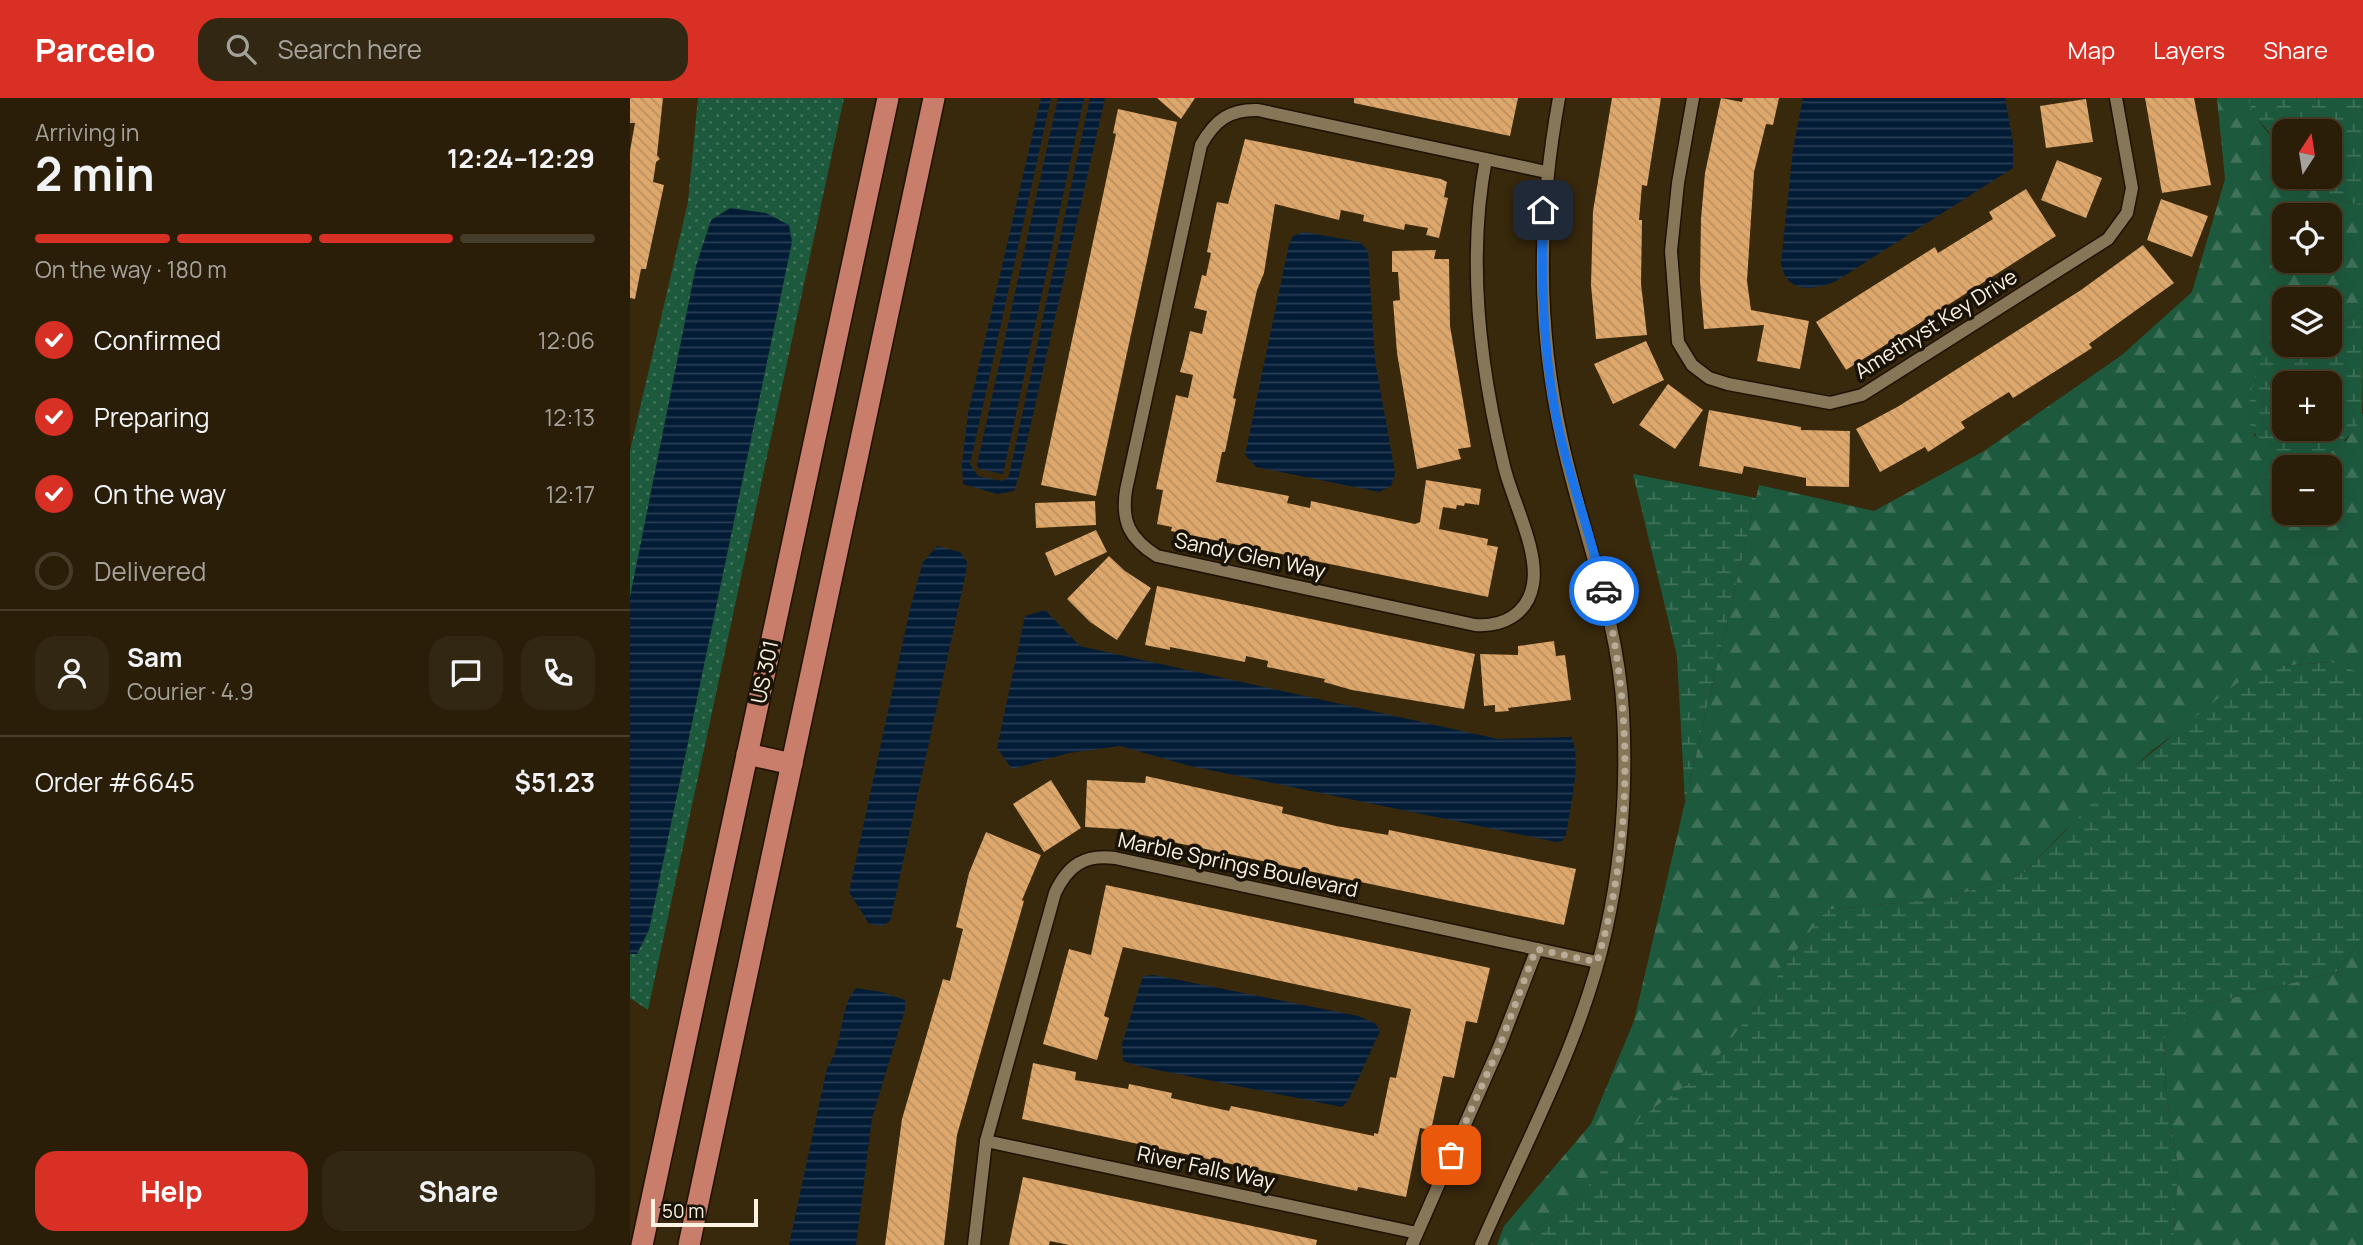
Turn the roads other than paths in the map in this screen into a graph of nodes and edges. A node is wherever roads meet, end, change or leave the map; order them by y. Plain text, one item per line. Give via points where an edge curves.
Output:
1 (888, 98) edge
2 (934, 98) edge
3 (1559, 98) edge
4 (1693, 98) edge
5 (2116, 98) edge
6 (1486, 159) junction
7 (1546, 172) junction
8 (747, 754) junction
9 (792, 764) junction
10 (1536, 949) junction
11 (1597, 962) junction
12 (986, 1141) junction
13 (1415, 1239) edge
14 (642, 1245) edge
15 (689, 1245) edge
16 (974, 1245) edge
17 (1480, 1245) edge

1 - 8 main road, US 301 / US 301
2 - 9 main road
3 - 7 street
4 - 5 street, Amethyst Key Drive via 1671,251 1678,342 1692,365 1709,378 1830,403 1862,395 2108,239 2127,213 2132,188
6 - 6 street, Sandy Glen Way via 1478,223 1486,374 1504,466 1533,562 1529,600 1514,617 1494,626 1475,625 1157,556 1139,545 1127,528 1123,510 1126,491 1201,145 1210,128 1240,110 1258,110
6 - 7 street, Sandy Glen Way
7 - 11 street via 1541,289 1548,363 1562,441 1614,632 1623,710 1625,788 1618,863
8 - 9 main road
8 - 14 main road, US 301 / US 301
9 - 15 main road
10 - 11 street, Marble Springs Boulevard
10 - 12 street, Marble Springs Boulevard via 1115,858 1089,858 1071,868 1055,893
10 - 13 street via 1500,1045
11 - 17 street via 1566,1050
12 - 13 street, River Falls Way
12 - 16 street, Marble Springs Boulevard

